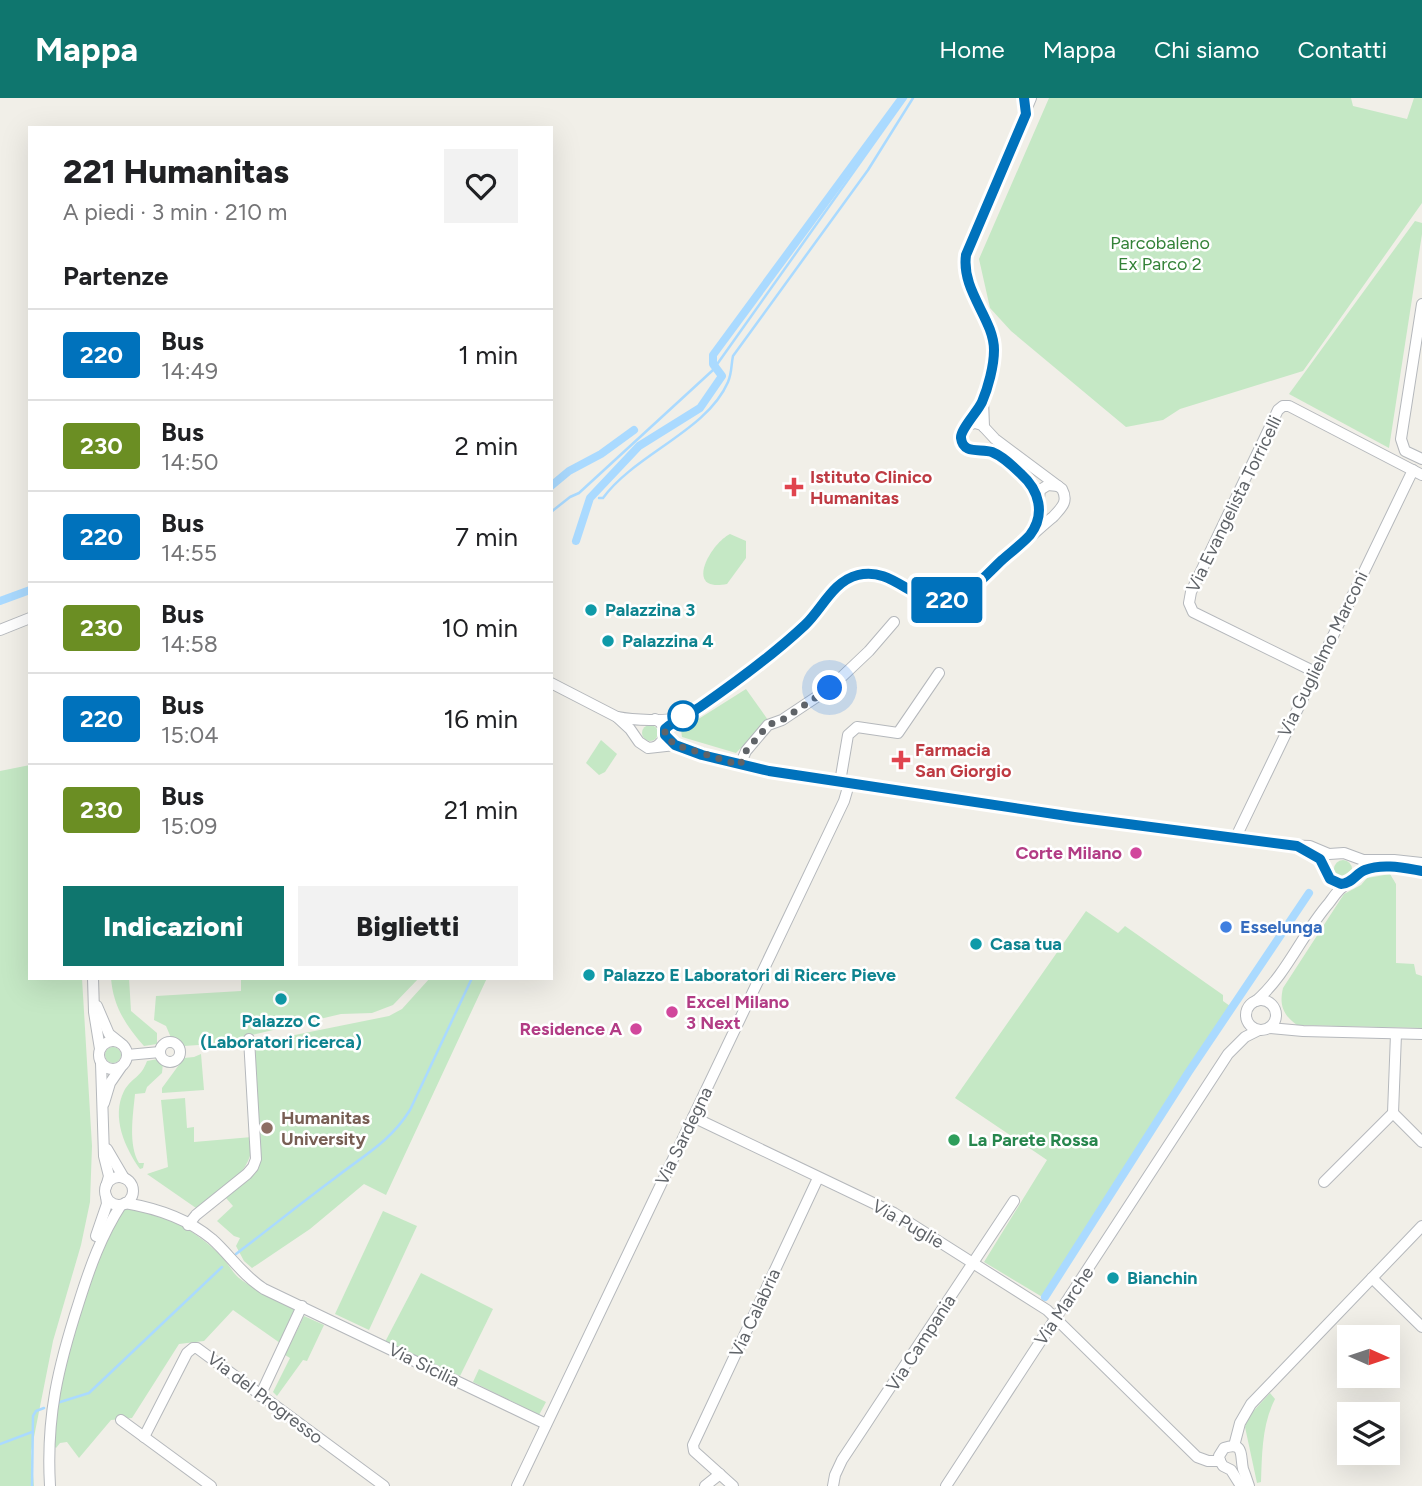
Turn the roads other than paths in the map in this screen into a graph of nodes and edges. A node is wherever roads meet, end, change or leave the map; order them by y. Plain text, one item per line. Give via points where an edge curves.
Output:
1 (1027, 101) edge
2 (1422, 304) edge
3 (983, 400) junction
4 (968, 425) junction
5 (985, 429) junction
6 (979, 450) junction
7 (1422, 459) edge
8 (1417, 473) edge
9 (1058, 486) junction
10 (1039, 499) junction
11 (1059, 510) junction
12 (1031, 534) junction
13 (28, 620) edge
14 (894, 622) dead end
15 (0, 630) edge
16 (1315, 672) junction
17 (939, 673) dead end
18 (553, 682) edge
19 (617, 717) junction
20 (680, 717) junction
21 (650, 719) junction
22 (665, 732) junction
23 (636, 737) junction
24 (675, 745) junction
25 (655, 747) junction
26 (740, 765) junction
27 (844, 783) junction
28 (1235, 839) junction
29 (1297, 846) junction
30 (1337, 854) junction
31 (1351, 856) junction
32 (1422, 863) edge
33 (1422, 871) edge
34 (1329, 875) junction
35 (1352, 881) junction
36 (1320, 913) junction
37 (1277, 979) junction
38 (93, 980) edge
39 (94, 1000) junction
40 (1256, 1001) junction
41 (1274, 1008) junction
42 (1246, 1017) junction
43 (1264, 1029) junction
44 (1294, 1030) junction
45 (1396, 1034) junction
46 (1422, 1034) edge
47 (249, 1039) dead end
48 (120, 1042) junction
49 (100, 1049) junction
50 (160, 1052) dead end
51 (1228, 1054) junction
52 (127, 1055) junction
53 (101, 1063) junction
54 (122, 1067) junction
55 (102, 1112) junction
56 (1393, 1113) junction
57 (693, 1117) junction
58 (1422, 1142) edge
59 (104, 1144) junction
60 (124, 1178) junction
61 (818, 1178) junction
62 (1324, 1182) dead end
63 (133, 1188) junction
64 (106, 1191) junction
65 (1014, 1201) dead end
66 (123, 1204) junction
67 (153, 1208) junction
68 (188, 1225) junction
69 (1422, 1226) edge
70 (93, 1256) junction
71 (973, 1263) junction
72 (1372, 1278) junction
73 (302, 1307) junction
74 (1055, 1318) junction
75 (1422, 1327) edge
76 (261, 1396) junction
77 (121, 1420) dead end
78 (545, 1424) junction
79 (144, 1437) junction
80 (1234, 1446) junction
81 (1220, 1461) junction
82 (1242, 1462) junction
83 (1231, 1469) junction
84 (720, 1475) junction
85 (50, 1486) edge
86 (211, 1486) edge
87 (384, 1486) edge
88 (517, 1486) edge
89 (705, 1486) edge
90 (733, 1486) edge
91 (833, 1486) edge
92 (946, 1486) edge
93 (1241, 1486) edge
94 (1249, 1486) edge

1 - 3 street via 966,255 967,278 994,349
2 - 7 street via 1401,439 1405,451
3 - 4 street
3 - 5 street
4 - 5 street via 975,423
4 - 6 street via 962,431 962,441 968,449
5 - 6 street via 987,441
5 - 9 street
6 - 10 street via 994,453 1013,467 1032,484
8 - 16 street, Via Guglielmo Marconi
8 - 16 street, Via Evangelista Torricelli via 1289,406 1279,410 1189,603 1193,611
9 - 10 street via 1046,486
9 - 11 street via 1065,498
10 - 11 street via 1045,511
10 - 12 street
11 - 12 street
12 - 20 street via 968,590 951,599 924,599 878,574 858,575 840,585 779,648
13 - 15 street
14 - 26 street via 830,688 768,725
16 - 28 street, Via Guglielmo Marconi
17 - 27 street, Via Sardegna via 898,733 852,730
18 - 19 street
19 - 21 street
19 - 23 street
20 - 21 street
20 - 22 street
21 - 22 street via 663,724
21 - 23 street via 637,727
22 - 24 street
22 - 25 street
23 - 25 street via 645,747
24 - 25 street
24 - 26 street
26 - 27 street
27 - 28 street
27 - 57 street, Via Sardegna via 844,800
28 - 29 street
29 - 30 street
29 - 34 street via 1320,859
30 - 31 street
30 - 34 street via 1328,862
31 - 32 street
31 - 35 street via 1358,865
33 - 35 street via 1376,867
34 - 35 street via 1337,884
34 - 36 street via 1331,889
35 - 36 street
36 - 37 street
37 - 40 street
37 - 41 street
38 - 39 street
39 - 48 street via 107,1030
39 - 49 street
40 - 41 street
40 - 42 street via 1248,1007
41 - 43 street via 1275,1020
41 - 44 street
42 - 43 street via 1250,1026
42 - 51 street
43 - 44 street
43 - 51 street via 1245,1037
44 - 45 street
45 - 46 street
45 - 56 street
47 - 68 street via 256,1159 247,1174
48 - 49 street via 106,1042
48 - 52 street
49 - 53 street
50 - 52 street
51 - 74 street, Via Marche
52 - 54 street
53 - 54 street via 108,1069
53 - 55 street
54 - 55 street via 110,1083
55 - 59 street
56 - 58 street
56 - 62 street
57 - 61 street, Via Puglie
57 - 78 street, Via Sardegna
59 - 60 street
59 - 64 street via 109,1176
60 - 63 street
60 - 64 street via 111,1179
61 - 71 street, Via Puglie via 894,1213
61 - 84 street, Via Calabria via 692,1448
63 - 66 street via 132,1197
63 - 67 street
64 - 66 street via 112,1203
64 - 70 street via 107,1205
65 - 71 street, Via Campania
66 - 67 street
66 - 70 street
67 - 68 street, Via Sicilia
68 - 73 street, Via Sicilia via 212,1239 253,1282
69 - 72 street
70 - 85 street via 57,1373 50,1427
71 - 74 street, Via Puglie
71 - 91 street, Via Campania via 842,1460
72 - 75 street
72 - 80 street via 1251,1404
73 - 76 street
73 - 78 street, Via Sicilia
74 - 81 street, Via Puglie via 1198,1457
74 - 92 street, Via Marche
76 - 79 street, Via del Progresso via 204,1352 192,1348
76 - 87 street, Via del Progresso
77 - 79 street
78 - 88 street, Via Sardegna
79 - 86 street
80 - 81 street via 1224,1448
80 - 82 street via 1242,1452
81 - 83 street
82 - 83 street
82 - 94 street
83 - 93 street
84 - 89 street
84 - 90 street

